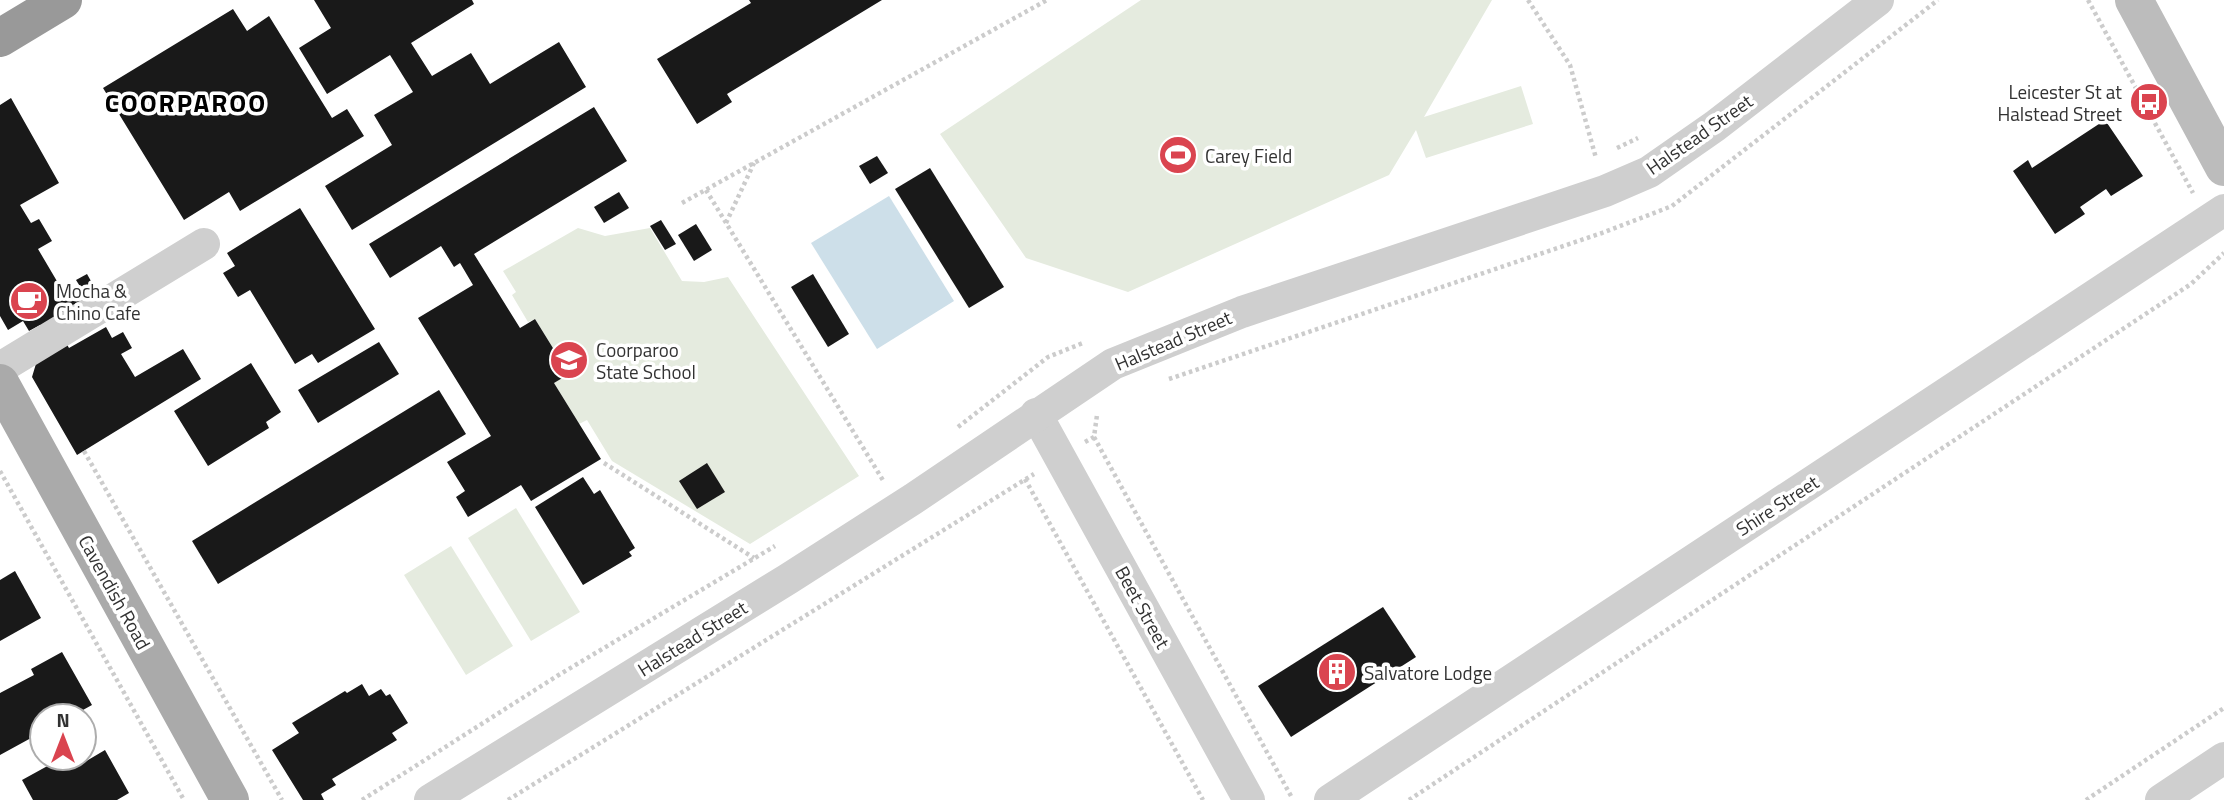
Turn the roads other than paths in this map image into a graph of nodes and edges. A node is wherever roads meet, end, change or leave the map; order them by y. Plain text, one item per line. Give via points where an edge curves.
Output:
1 (62, 0) edge
2 (1878, 0) edge
3 (2134, 0) edge
4 (0, 38) edge
5 (2224, 167) edge
6 (2224, 210) edge
7 (204, 244) dead end
8 (0, 368) edge
9 (0, 383) edge
10 (1036, 414) junction
11 (2224, 758) edge
12 (230, 800) edge
13 (430, 800) edge
14 (1249, 800) edge
15 (1330, 800) edge
16 (2161, 800) edge

1 - 4 highway
2 - 10 street, Halstead Street via 1649,172 1605,191 1229,317 1113,364
3 - 5 street
6 - 15 street, Shire Street
7 - 8 street
9 - 12 main road, Cavendish Road
10 - 13 street, Halstead Street via 788,579
10 - 14 street, Beet Street
11 - 16 street

